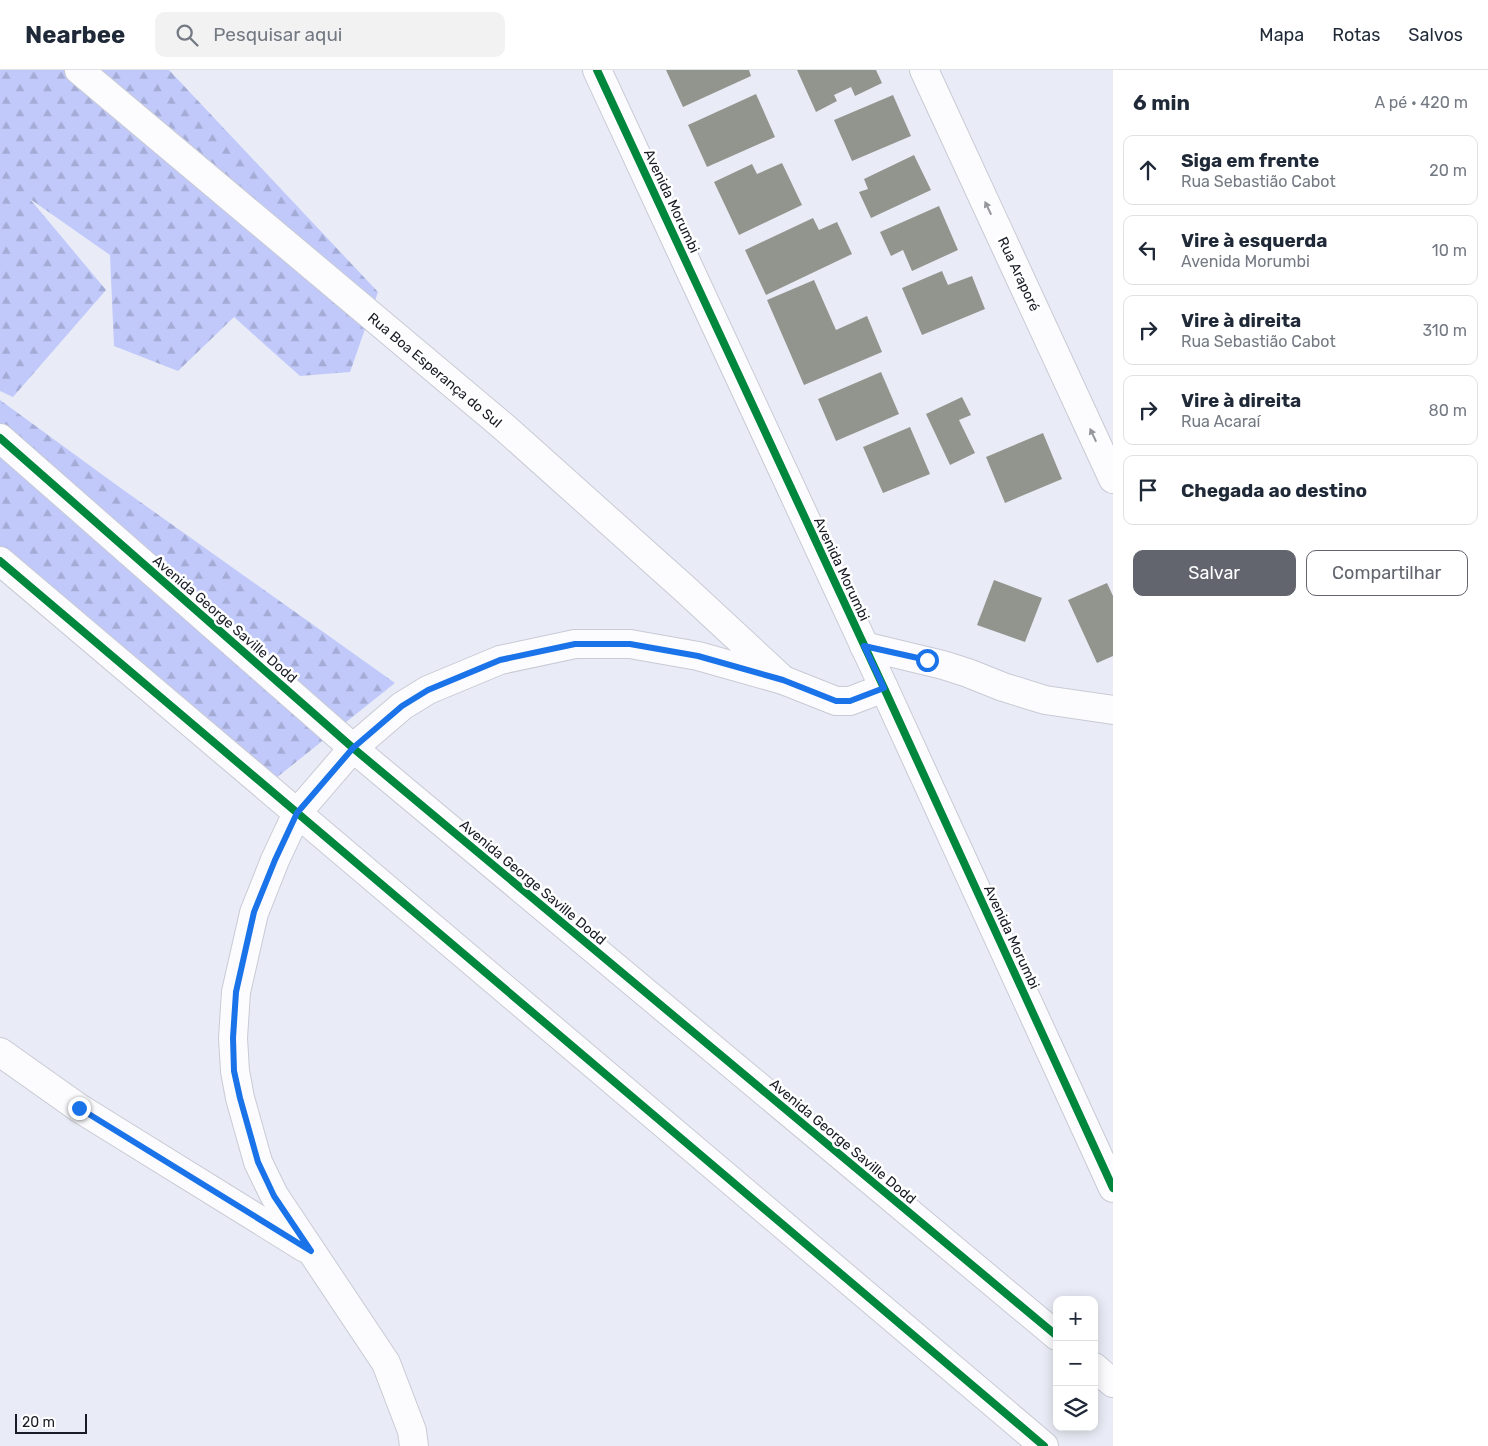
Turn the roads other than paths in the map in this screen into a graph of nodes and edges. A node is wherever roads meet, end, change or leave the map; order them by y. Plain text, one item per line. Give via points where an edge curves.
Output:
1 (79, 70) edge
2 (597, 70) edge
3 (924, 70) edge
4 (0, 438) edge
5 (1113, 479) edge
6 (0, 561) edge
7 (864, 646) junction
8 (783, 680) junction
9 (884, 688) junction
10 (1113, 710) edge
11 (353, 748) junction
12 (297, 813) junction
13 (0, 1052) edge
14 (1113, 1188) edge
15 (311, 1251) junction
16 (1053, 1333) edge
17 (1098, 1370) edge
18 (1113, 1382) edge
19 (414, 1446) edge
20 (1044, 1446) edge

1 - 8 street, Rua Boa Esperança do Sul via 504,427
2 - 7 street, Avenida Morumbi
5 -> 3 street, Rua Araporé
4 - 11 street, Avenida George Saville Dodd
6 - 12 street
7 - 9 street, Avenida Morumbi
7 - 10 street via 943,665 1045,700
8 - 9 street via 836,701 850,701
8 - 11 street via 698,656 630,644 575,644 500,660 428,690 402,706
9 - 14 street, Avenida Morumbi
11 - 12 street
11 - 16 street, Avenida George Saville Dodd
12 - 15 street via 254,912 236,992 234,1071 258,1162 274,1196
12 - 20 street
13 - 15 street via 79,1108
15 - 19 street via 386,1363 412,1431
17 - 18 street

